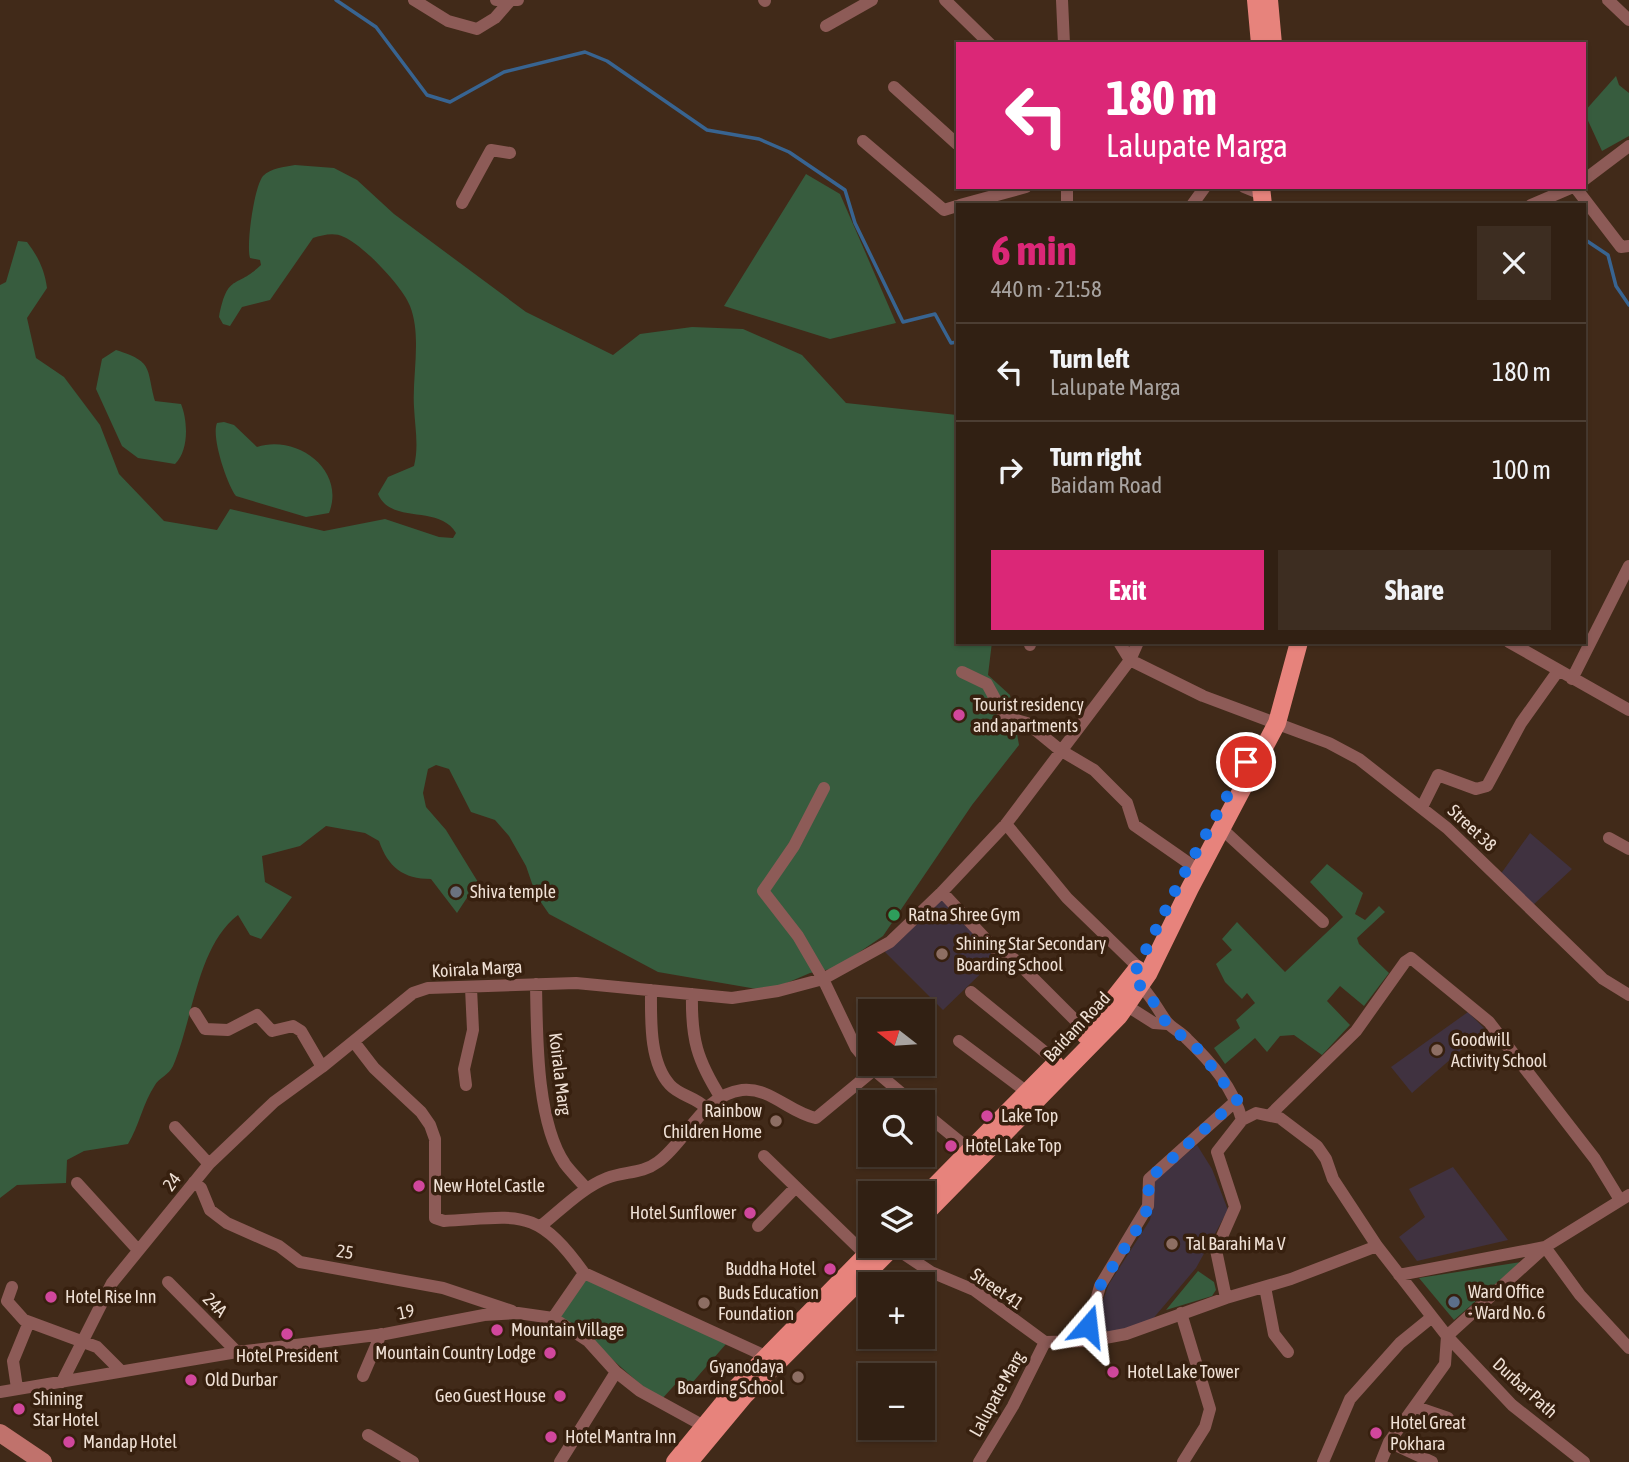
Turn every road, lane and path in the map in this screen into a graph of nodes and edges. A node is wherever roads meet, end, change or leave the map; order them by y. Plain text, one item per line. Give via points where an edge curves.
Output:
1 (414, 0) edge
2 (872, 0) edge
3 (945, 0) edge
4 (1062, 0) edge
5 (1256, 0) edge
6 (1269, 0) edge
7 (1608, 0) edge
8 (508, 1) edge
9 (1629, 20) edge
10 (826, 26) dead end
11 (988, 42) edge
12 (1064, 42) edge
13 (1262, 42) edge
14 (894, 87) dead end
15 (863, 141) dead end
16 (956, 143) edge
17 (1629, 146) edge
18 (510, 153) dead end
19 (1586, 178) edge
20 (1004, 189) edge
21 (1249, 189) edge
22 (1569, 189) edge
23 (1576, 189) edge
24 (1266, 196) edge
25 (462, 203) dead end
26 (965, 203) edge
27 (1536, 203) edge
28 (956, 206) edge
29 (1629, 246) edge
30 (1629, 566) edge
31 (1120, 644) edge
32 (1137, 644) edge
33 (1289, 644) edge
34 (1298, 644) edge
35 (1512, 644) edge
36 (1130, 660) junction
37 (1558, 671) junction
38 (962, 672) dead end
39 (1572, 679) junction
40 (1628, 706) edge
41 (1273, 722) junction
42 (1060, 750) junction
43 (824, 788) dead end
44 (1422, 807) junction
45 (1006, 824) junction
46 (1222, 829) junction
47 (1609, 838) dead end
48 (1629, 849) edge
49 (1190, 864) junction
50 (942, 892) junction
51 (1323, 922) dead end
52 (1137, 977) junction
53 (823, 979) junction
54 (536, 984) junction
55 (471, 988) junction
56 (651, 990) junction
57 (971, 992) dead end
58 (692, 994) junction
59 (1629, 995) edge
60 (1121, 1002) junction
61 (195, 1013) dead end
62 (1167, 1024) junction
63 (1087, 1032) junction
64 (959, 1041) dead end
65 (354, 1042) junction
66 (858, 1049) edge
67 (1057, 1062) junction
68 (322, 1068) junction
69 (867, 1076) edge
70 (881, 1076) edge
71 (466, 1085) dead end
72 (898, 1090) edge
73 (1027, 1093) junction
74 (721, 1098) junction
75 (1237, 1100) junction
76 (706, 1108) junction
77 (1270, 1115) junction
78 (1242, 1120) junction
79 (935, 1122) edge
80 (175, 1127) dead end
81 (975, 1154) junction
82 (764, 1156) dead end
83 (209, 1164) junction
84 (194, 1182) junction
85 (77, 1183) dead end
86 (796, 1187) junction
87 (586, 1188) junction
88 (935, 1188) edge
89 (1624, 1198) edge
90 (935, 1202) edge
91 (542, 1225) junction
92 (758, 1226) dead end
93 (858, 1240) edge
94 (1377, 1247) junction
95 (1545, 1247) junction
96 (138, 1250) junction
97 (865, 1258) edge
98 (880, 1258) edge
99 (911, 1258) edge
100 (584, 1273) junction
101 (1399, 1275) junction
102 (168, 1282) dead end
103 (12, 1287) dead end
104 (1265, 1287) junction
105 (1226, 1298) junction
106 (518, 1313) junction
107 (1181, 1313) junction
108 (1432, 1317) junction
109 (553, 1318) junction
110 (29, 1322) junction
111 (381, 1334) junction
112 (1447, 1336) junction
113 (82, 1341) junction
114 (1088, 1341) junction
115 (1045, 1342) junction
116 (1629, 1348) edge
117 (237, 1352) junction
118 (1288, 1352) dead end
119 (772, 1359) junction
120 (120, 1370) junction
121 (616, 1372) junction
122 (363, 1376) dead end
123 (62, 1382) junction
124 (17, 1388) junction
125 (0, 1392) edge
126 (1416, 1407) junction
127 (1448, 1418) dead end
128 (702, 1425) junction
129 (0, 1433) edge
130 (368, 1435) dead end
131 (1389, 1442) junction
132 (43, 1462) edge
133 (413, 1462) edge
134 (560, 1462) edge
135 (675, 1462) edge
136 (688, 1462) edge
137 (979, 1462) edge
138 (1183, 1462) edge
139 (1323, 1462) edge
140 (1381, 1462) edge
141 (1432, 1462) edge
142 (1584, 1462) edge

1 - 8 street via 448,21 477,29 495,18
2 - 10 street
3 - 11 street
4 - 12 street
5 - 13 main road
6 - 13 main road
7 - 9 street
14 - 16 street
15 - 28 street via 944,209
17 - 19 street
18 - 25 street via 491,150
20 - 26 street
21 - 24 street
22 - 27 street
23 - 29 street via 1621,247
30 - 39 street
31 - 36 street
32 - 36 street, Koirala Marga
33 - 41 main road, Baidam Road
34 - 41 main road, Baidam Road
35 - 37 street
36 - 41 street, Street 38 via 1203,696
36 - 42 street, Koirala Marga
37 - 39 street
37 - 44 street via 1521,723 1487,786 1476,789 1438,775
38 - 42 street via 987,684 1005,717 1027,723
39 - 40 street
41 - 44 street, Street 38 via 1359,759
41 - 46 main road, Baidam Road
41 - 49 main road, Baidam Road
42 - 45 street, Koirala Marga
42 - 49 street via 1094,770 1127,803 1134,825
43 - 53 street via 794,846 763,891 798,936
44 - 59 street, Street 38 via 1604,979
45 - 50 street, Koirala Marga
45 - 52 street
46 - 51 street
46 - 52 main road, Baidam Road
47 - 48 street
49 - 52 main road, Baidam Road
50 - 53 street, Koirala Marga via 890,943
50 - 63 street via 996,950 1014,959
52 - 60 main road, Baidam Road
52 - 62 street
53 - 58 street, Koirala Marga via 732,998
53 - 66 street
54 - 55 street, Koirala Marga
54 - 56 street, Koirala Marga
54 - 87 street, Koirala Marg via 535,1021 548,1122 565,1164
55 - 65 street, Koirala Marga via 419,990
55 - 71 street via 473,1030 464,1069
56 - 58 street, Koirala Marga
56 - 76 street via 653,1041 666,1079
57 - 67 street
58 - 74 street via 696,1051
60 - 62 street via 1154,1023
60 - 63 main road, Baidam Road
60 - 81 main road, Baidam Road
61 - 68 street via 205,1029 219,1032 257,1015 272,1031 293,1026 301,1031
62 - 75 street via 1200,1051
63 - 67 main road, Baidam Road
64 - 73 street
65 - 68 street, 24 / 24
65 - 91 street via 430,1125 435,1139 435,1218 519,1217
67 - 73 main road, Baidam Road
68 - 83 street, 24 / 24 via 274,1102
69 - 74 street via 816,1118 759,1092 742,1090
70 - 72 street
73 - 81 main road, Baidam Road
74 - 76 street
75 - 78 street
75 - 114 street via 1149,1179 1148,1206 1100,1286
76 - 87 street via 657,1163
77 - 78 street via 1256,1113
77 - 89 street via 1356,1031 1411,958 1489,1022
77 - 94 street, Durbar Path via 1317,1146
78 - 105 street via 1217,1152 1235,1207 1216,1250
79 - 81 street
80 - 83 street
81 - 88 main road, Baidam Road
81 - 90 main road, Baidam Road
82 - 86 street
83 - 84 street, 24 / 24
84 - 96 street, 24 / 24
84 - 106 street, 25 / 25 via 210,1210 227,1223 279,1246 300,1262 443,1288
85 - 96 street
86 - 92 street
86 - 93 street
87 - 91 street
89 - 95 street
91 - 100 street
94 - 101 street, Durbar Path
94 - 104 street
95 - 101 street
95 - 112 street
95 - 116 street via 1580,1295
96 - 113 street, 24 / 24 via 112,1283
97 - 119 main road
98 - 119 main road
99 - 115 street, Street 41 via 974,1290
100 - 109 street
100 - 119 street
101 - 108 street, Durbar Path
102 - 117 street, 24A / 24A
103 - 110 street via 7,1301
104 - 105 street
104 - 118 street via 1275,1334
105 - 107 street
106 - 109 street, 19
106 - 111 street, 19
107 - 114 street via 1126,1334
107 - 138 street via 1210,1409 1205,1427
108 - 112 street, Durbar Path
108 - 139 street via 1400,1343 1350,1399
109 - 121 street via 588,1341
110 - 113 street
110 - 124 street via 13,1361
111 - 117 street, 19
111 - 122 street
112 - 126 street via 1445,1364
112 - 142 street, Durbar Path via 1512,1405
113 - 120 street via 97,1347
113 - 123 street, 24 / 24
114 - 115 street
115 - 137 street, Lalupate Marg
117 - 120 street, 19
119 - 128 main road
119 - 136 main road
120 - 123 street, 19
121 - 128 street via 640,1391
121 - 134 street
123 - 124 street, 19
124 - 125 street, 19
126 - 127 street
126 - 131 street
128 - 135 main road
129 - 132 main road
130 - 133 street
131 - 140 street
131 - 141 street

